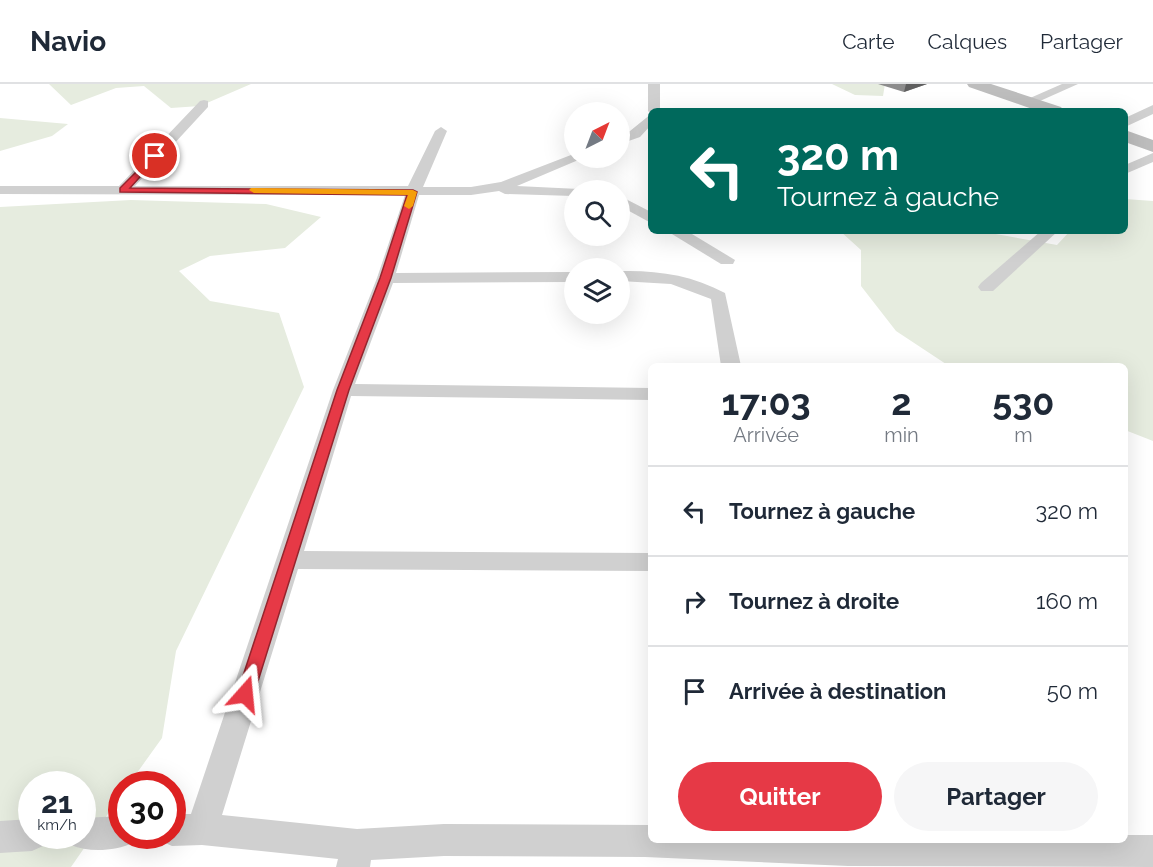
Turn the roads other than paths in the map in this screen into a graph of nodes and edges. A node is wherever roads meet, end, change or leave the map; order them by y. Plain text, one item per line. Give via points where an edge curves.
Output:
1 (654, 84) edge
2 (975, 84) edge
3 (1072, 84) edge
4 (1027, 102) junction
5 (204, 104) dead end
6 (654, 108) edge
7 (1045, 108) edge
8 (1153, 109) edge
9 (648, 121) edge
10 (1128, 122) edge
11 (441, 131) dead end
12 (630, 136) edge
13 (1128, 137) edge
14 (1153, 146) edge
15 (1153, 157) edge
16 (564, 163) edge
17 (1128, 169) edge
18 (0, 190) edge
19 (123, 190) junction
20 (492, 190) junction
21 (413, 192) junction
22 (564, 192) edge
23 (630, 206) edge
24 (648, 216) edge
25 (680, 234) edge
26 (1047, 234) edge
27 (727, 260) dead end
28 (630, 276) edge
29 (386, 278) junction
30 (564, 278) edge
31 (987, 287) dead end
32 (730, 363) edge
33 (343, 390) junction
34 (648, 394) edge
35 (289, 560) junction
36 (648, 562) edge
37 (187, 830) edge
38 (18, 836) edge
39 (0, 837) edge
40 (648, 841) edge
41 (682, 843) edge
42 (1153, 851) edge
43 (848, 852) edge
44 (355, 856) edge

1 - 6 street
2 - 4 main road
3 - 4 street
4 - 7 main road
5 - 19 street
8 - 10 street
9 - 12 street
11 - 21 street
13 - 14 main road
15 - 17 street
16 - 20 street
18 - 19 street
19 - 21 street
20 - 21 street
20 - 22 street
21 - 29 street
23 - 24 street
25 - 27 street
26 - 31 street
28 - 32 street via 694,283 719,297
29 - 30 street
29 - 33 street
33 - 34 street
33 - 35 street
35 - 36 street
35 - 37 street
37 - 44 street
38 - 39 street
40 - 44 street via 444,840
41 - 43 street
42 - 43 street

